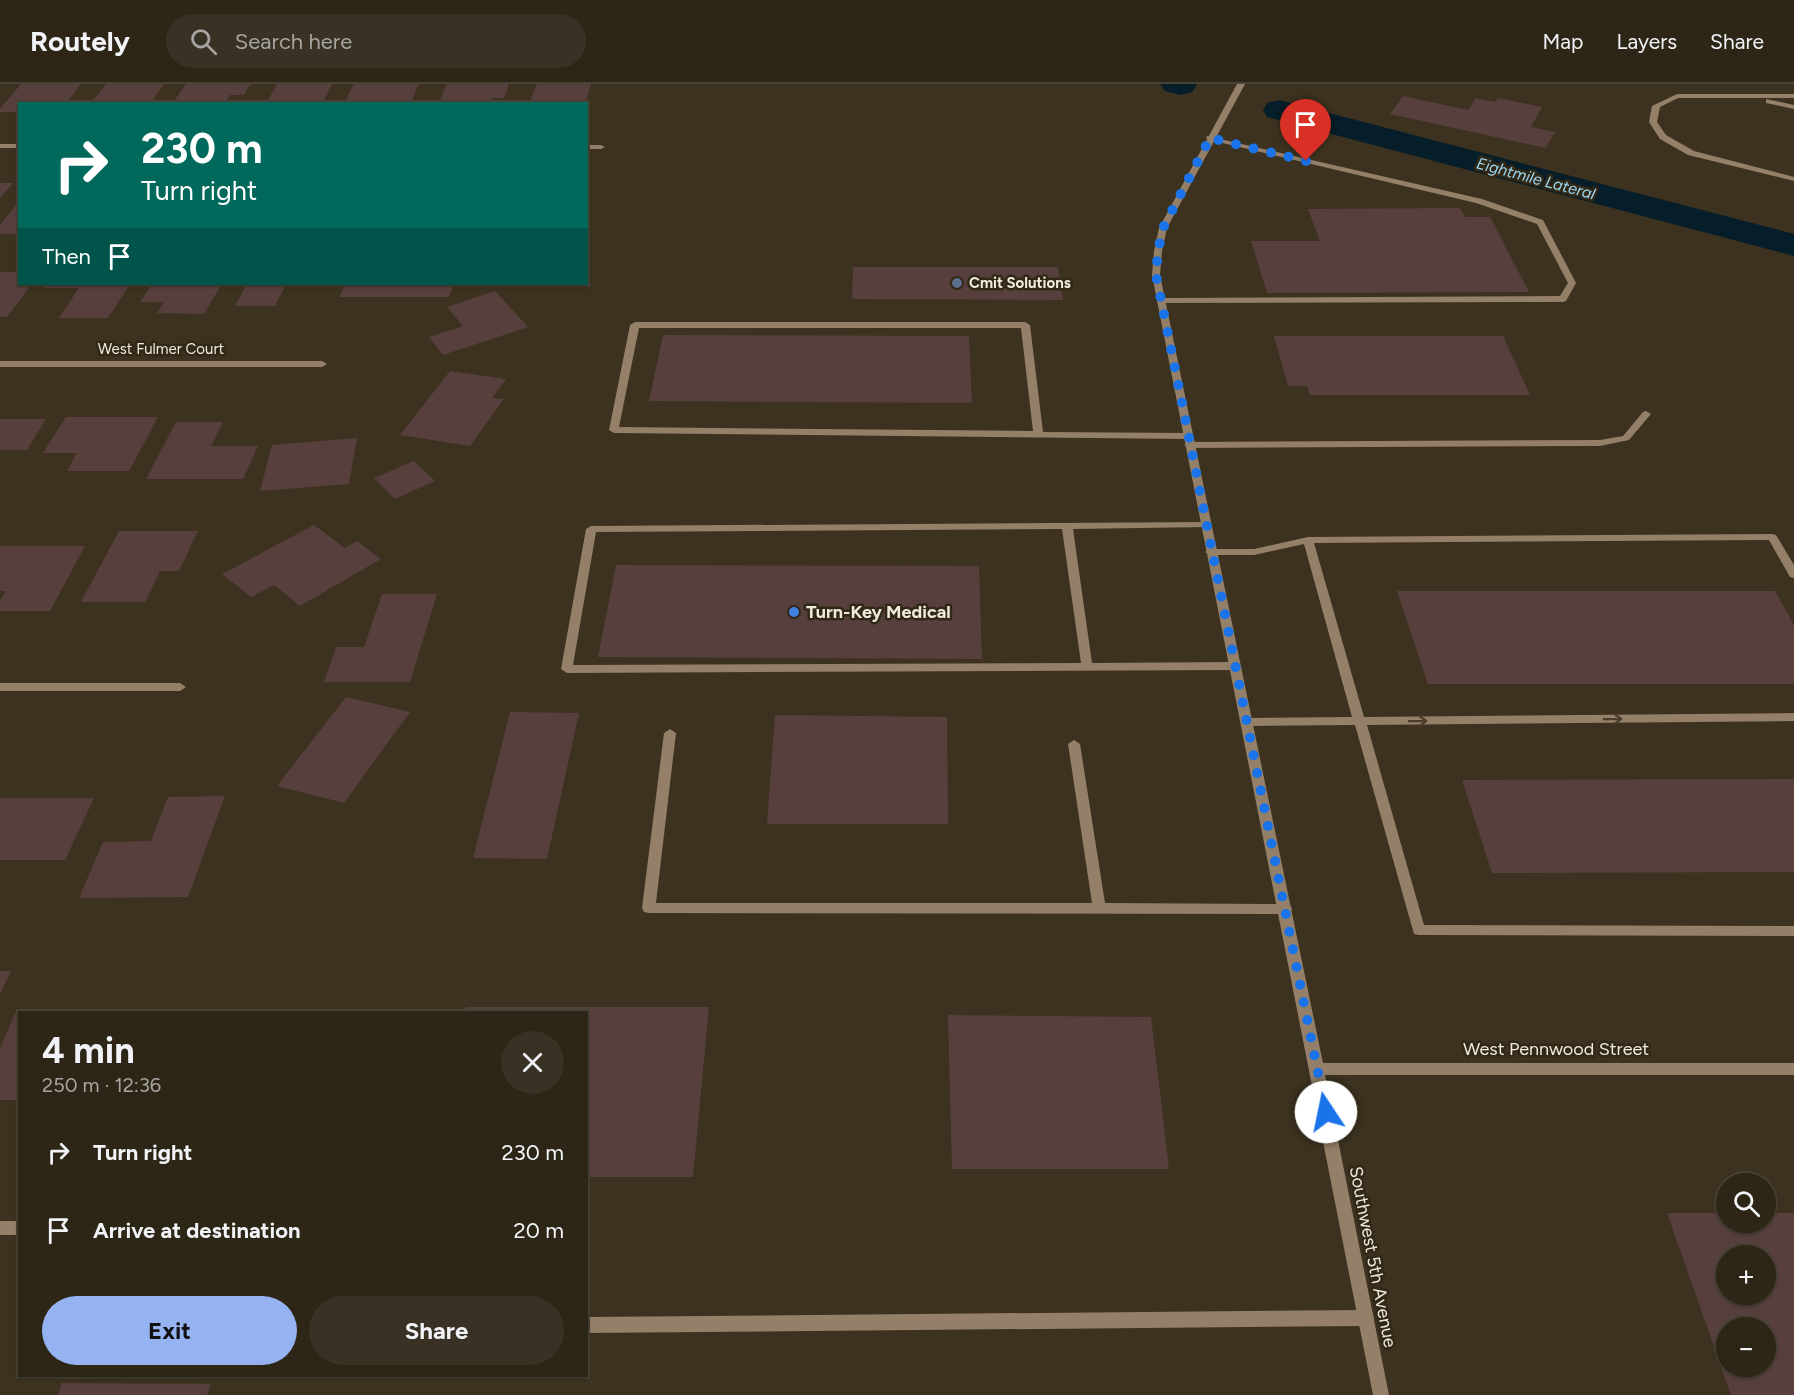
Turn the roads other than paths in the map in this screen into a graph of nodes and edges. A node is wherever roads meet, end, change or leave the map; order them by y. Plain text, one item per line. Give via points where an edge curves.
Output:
1 (1241, 84) edge
2 (1750, 96) junction
3 (1794, 96) edge
4 (1794, 107) edge
5 (1210, 138) junction
6 (0, 146) edge
7 (18, 146) edge
8 (588, 147) edge
9 (601, 147) dead end
10 (1794, 179) edge
11 (1161, 301) junction
12 (0, 364) edge
13 (322, 364) dead end
14 (1646, 414) dead end
15 (1038, 434) junction
16 (1188, 440) junction
17 (1205, 525) junction
18 (1067, 526) junction
19 (1308, 540) junction
20 (1210, 552) junction
21 (1794, 574) edge
22 (1087, 666) junction
23 (1234, 666) junction
24 (0, 687) edge
25 (180, 687) dead end
26 (1794, 717) edge
27 (1246, 722) junction
28 (1359, 722) junction
29 (670, 733) dead end
30 (1074, 744) dead end
31 (1099, 908) junction
32 (1285, 909) junction
33 (1794, 931) edge
34 (1317, 1069) junction
35 (1794, 1069) edge
36 (0, 1228) edge
37 (18, 1228) edge
38 (1366, 1318) junction
39 (588, 1325) edge
40 (1381, 1395) edge

1 - 5 street, Southwest 5th Avenue
2 - 3 street
2 - 4 street
2 - 10 street via 1677,96 1656,106 1653,122 1663,137 1691,153
5 - 11 street, Southwest 5th Avenue via 1163,228 1156,275
5 - 11 street via 1479,201 1540,222 1572,283 1563,299
6 - 7 street
8 - 9 street
11 - 16 street, Southwest 5th Avenue
12 - 13 street, West Fulmer Court
14 - 16 street via 1626,438 1600,443
15 - 15 street via 955,433 614,430 635,325 1024,325
15 - 16 street
16 - 17 street, Southwest 5th Avenue
17 - 18 street
17 - 20 street, Southwest 5th Avenue
18 - 22 street
18 - 22 street via 591,529 567,669
19 - 20 street via 1254,552
19 - 21 street via 1772,537
19 - 28 street
20 - 23 street, Southwest 5th Avenue
22 - 23 street
23 - 27 street, Southwest 5th Avenue
24 - 25 street
28 -> 26 street
27 - 28 street
27 - 32 street, Southwest 5th Avenue
28 - 33 street via 1419,930
29 - 31 street via 649,908
30 - 31 street
31 - 32 street
32 - 34 street, Southwest 5th Avenue
34 - 35 street, West Pennwood Street
34 - 38 street, Southwest 5th Avenue
36 - 37 street
38 - 39 street
38 - 40 street, Southwest 5th Avenue

